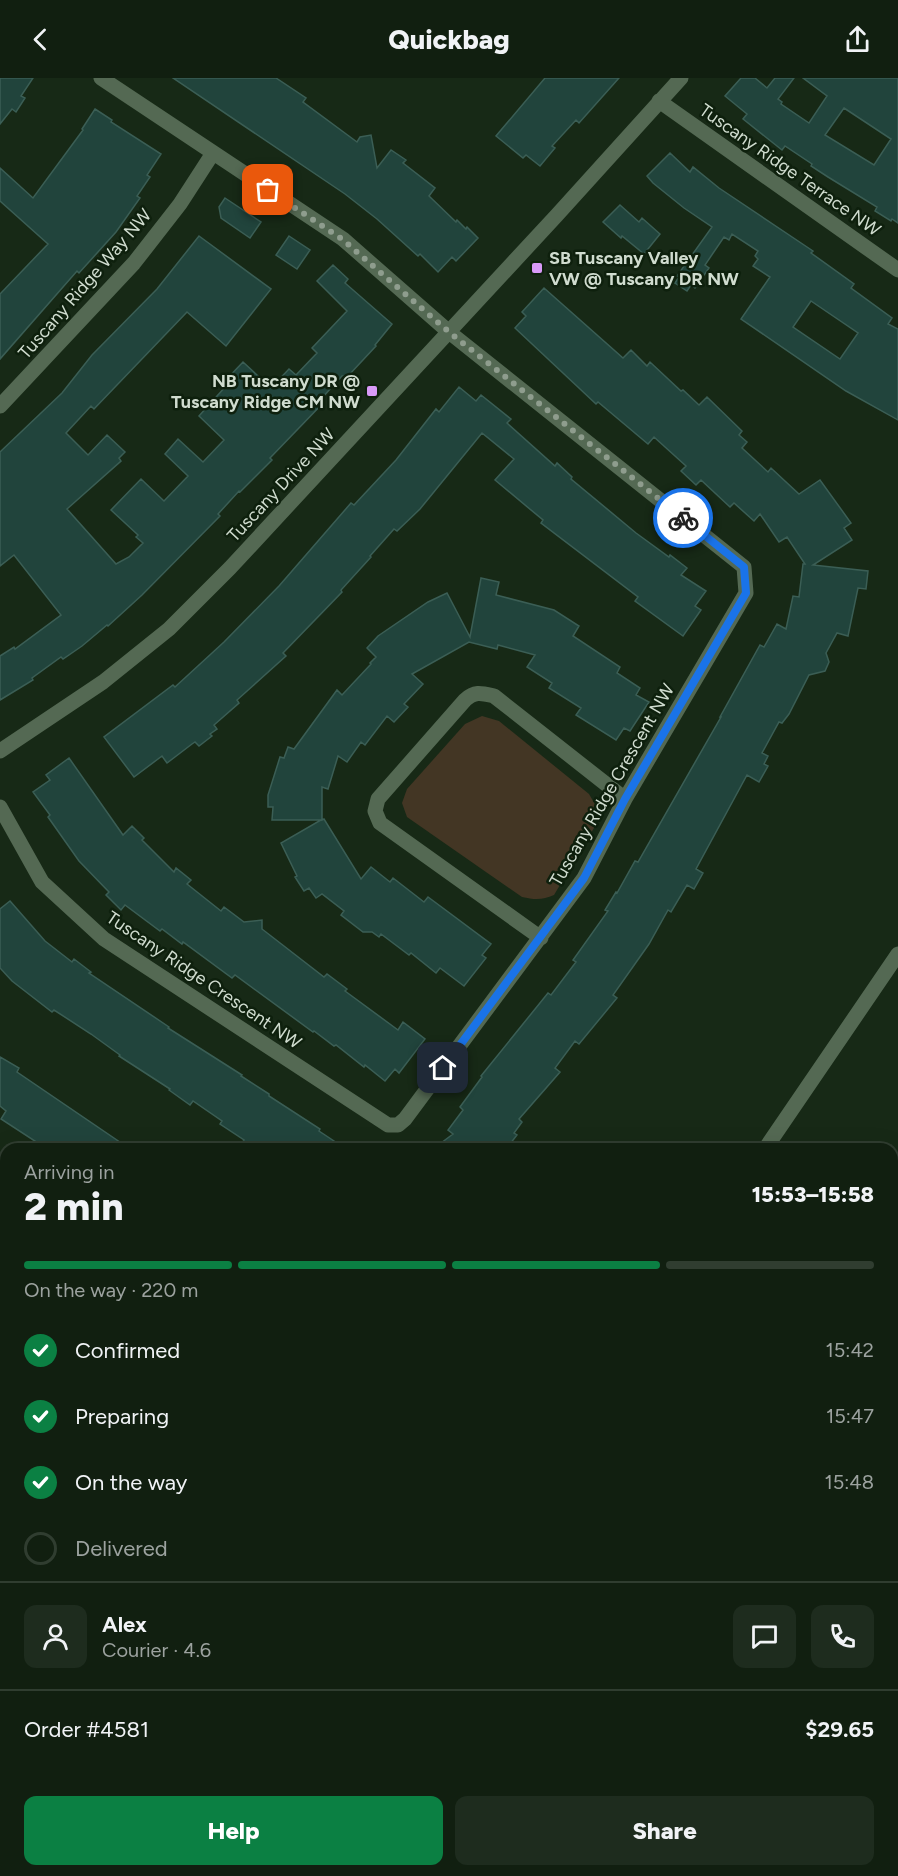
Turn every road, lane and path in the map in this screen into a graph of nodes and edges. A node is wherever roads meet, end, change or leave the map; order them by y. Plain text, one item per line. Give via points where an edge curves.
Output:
1 (100, 78) edge
2 (681, 78) edge
3 (659, 101) junction
4 (213, 153) junction
5 (898, 270) edge
6 (449, 332) junction
7 (0, 406) edge
8 (0, 751) edge
9 (625, 799) junction
10 (0, 807) edge
11 (541, 938) junction
12 (898, 954) edge
13 (769, 1143) edge

1 - 4 street, Tuscany Ridge Crescent NW
2 - 3 street, Tuscany Drive NW
3 - 5 street, Tuscany Ridge Terrace NW
3 - 6 street, Tuscany Drive NW
4 - 6 street, Tuscany Ridge Crescent NW via 342,239
4 - 7 street, Tuscany Ridge Way NW via 134,263
6 - 8 street, Tuscany Drive NW via 169,629 103,682
6 - 9 street, Tuscany Ridge Crescent NW via 744,567 746,593
9 - 11 street, Tuscany Ridge Crescent NW via 584,878
9 - 11 street via 494,696 482,693 465,700 378,799 375,811 380,823
10 - 11 street, Tuscany Ridge Crescent NW via 42,882 104,939 388,1125 398,1125 405,1119
12 - 13 street

